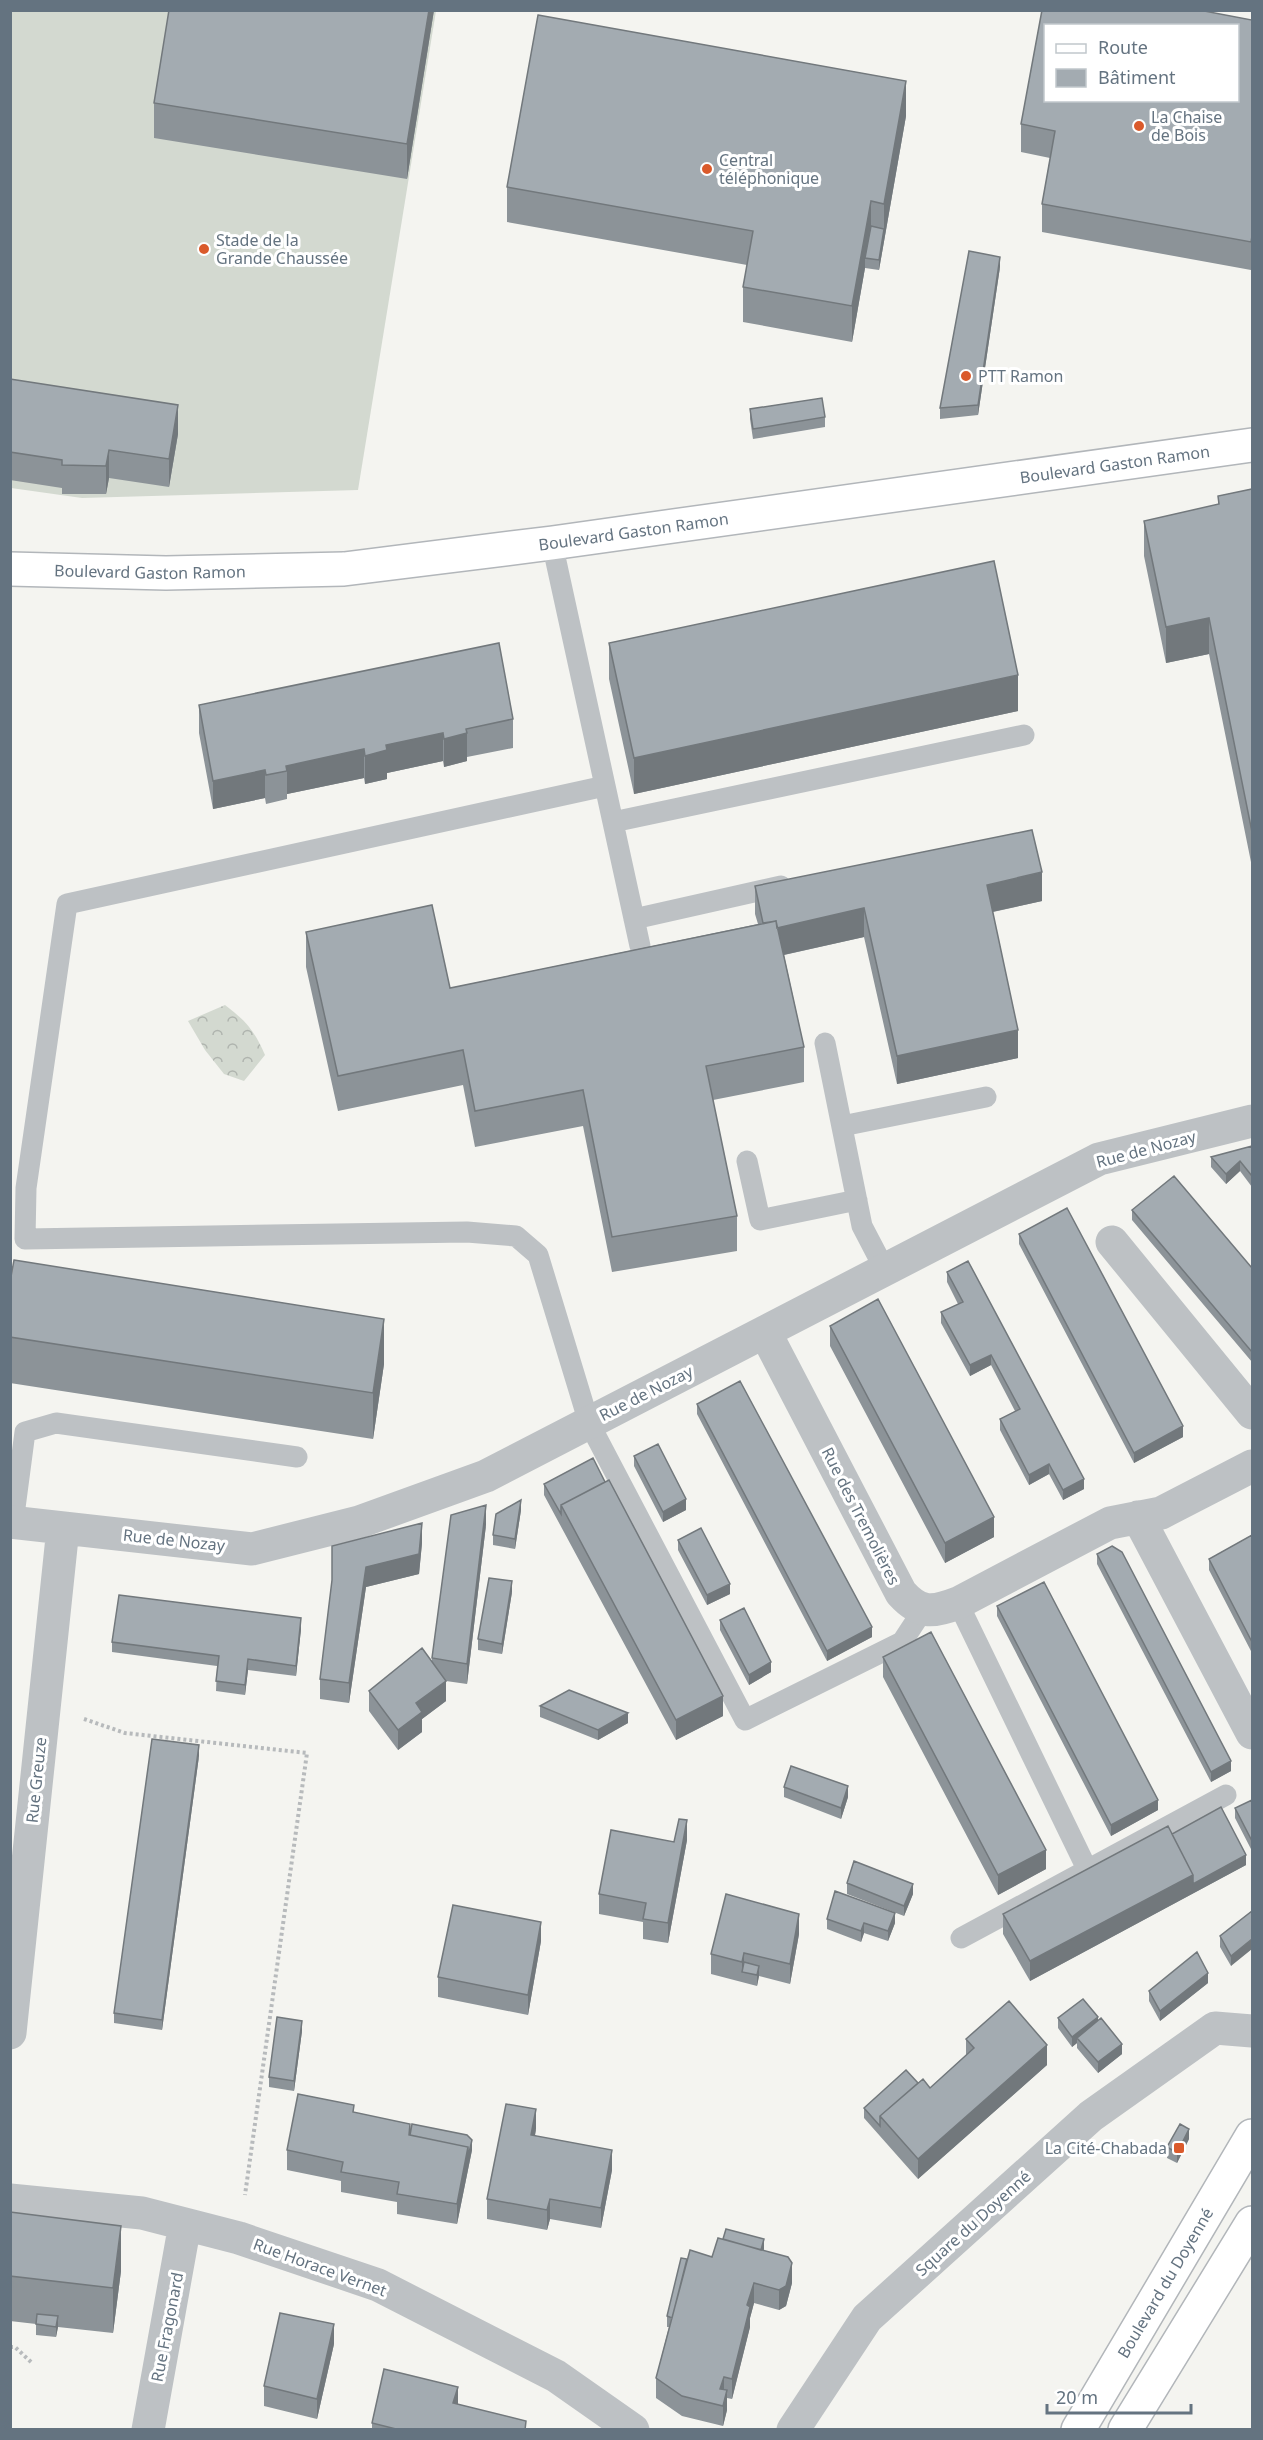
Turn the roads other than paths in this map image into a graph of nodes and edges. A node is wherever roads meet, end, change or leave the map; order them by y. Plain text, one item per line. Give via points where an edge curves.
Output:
1 (1252, 445) edge
2 (552, 543) junction
3 (10, 569) edge
4 (1024, 735) dead end
5 (605, 786) junction
6 (613, 822) junction
7 (796, 883) edge
8 (634, 919) junction
9 (640, 946) edge
10 (825, 1043) dead end
11 (986, 1097) dead end
12 (1252, 1121) edge
13 (842, 1126) junction
14 (747, 1161) dead end
15 (857, 1200) junction
16 (1112, 1242) dead end
17 (885, 1270) junction
18 (765, 1332) junction
19 (1252, 1413) edge
20 (589, 1423) junction
21 (297, 1457) dead end
22 (1252, 1466) edge
23 (1138, 1518) junction
24 (12, 1522) edge
25 (63, 1528) junction
26 (957, 1603) junction
27 (923, 1610) junction
28 (1252, 1733) edge
29 (1226, 1795) dead end
30 (1087, 1869) junction
31 (961, 1938) dead end
32 (1252, 2031) edge
33 (10, 2033) edge
34 (1252, 2136) edge
35 (10, 2200) edge
36 (1252, 2223) edge
37 (185, 2224) junction
38 (148, 2430) edge
39 (633, 2430) edge
40 (793, 2430) edge
41 (1078, 2430) edge
42 (1125, 2430) edge

1 - 2 main road, Boulevard Gaston Ramon
2 - 3 main road, Boulevard Gaston Ramon via 344,569 155,573
2 - 5 lane
4 - 6 lane
5 - 6 lane
5 - 20 lane via 67,904 26,1188 25,1239 467,1232 516,1236 538,1255
6 - 8 lane
7 - 8 lane
8 - 9 lane
10 - 13 lane
11 - 13 lane
12 - 17 street, Rue de Nozay via 1099,1159
13 - 15 lane
14 - 15 lane via 760,1220
15 - 17 lane via 862,1226
16 - 19 street
17 - 18 street, Rue de Nozay
18 - 20 street, Rue de Nozay
18 - 27 street, Rue des Tremolières via 901,1593
20 - 25 street, Rue de Nozay via 486,1476 359,1522 252,1549
20 - 27 lane via 745,1720 902,1642
21 - 24 lane via 56,1423 25,1432
22 - 23 street via 1161,1513
23 - 26 street via 1110,1523
23 - 28 street
24 - 25 street, Rue de Nozay
25 - 33 street, Rue Greuze
26 - 27 street via 934,1611
26 - 30 lane
29 - 30 lane
30 - 31 lane
32 - 40 street, Square du Doyenné via 1215,2028 1091,2116 867,2318
34 - 41 main road, Boulevard du Doyenné
35 - 37 street, Rue Horace Vernet via 142,2213
36 - 42 main road
37 - 38 street, Rue Fragonard
37 - 39 street, Rue Horace Vernet via 378,2285 556,2376

